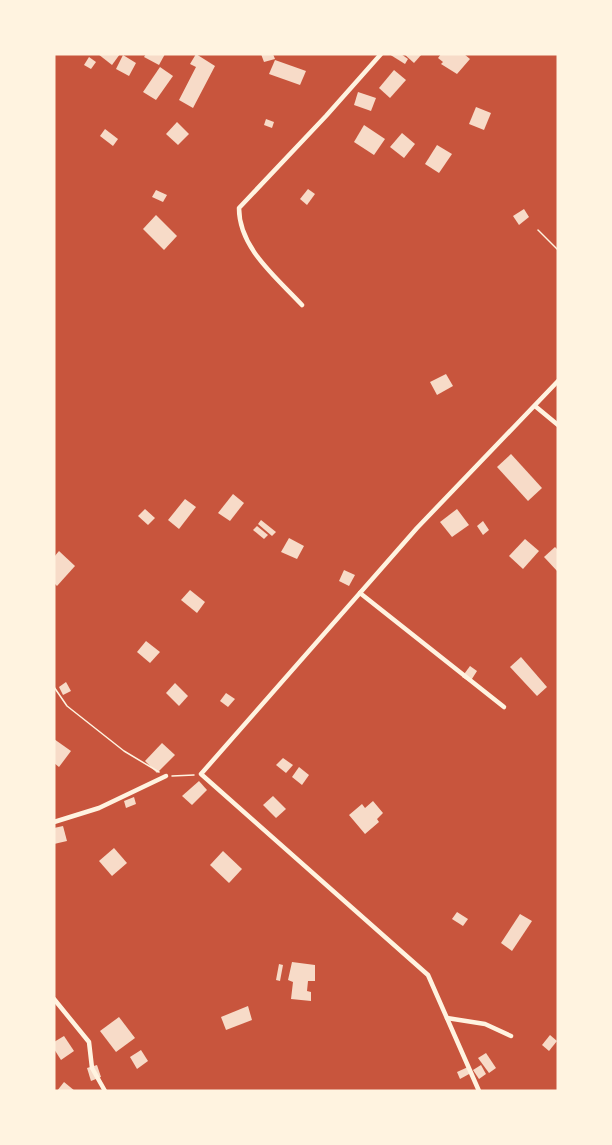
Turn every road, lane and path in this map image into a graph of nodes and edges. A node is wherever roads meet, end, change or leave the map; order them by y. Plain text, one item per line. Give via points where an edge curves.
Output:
1 (381, 54) edge
2 (538, 230) dead end
3 (558, 250) edge
4 (302, 305) dead end
5 (558, 381) edge
6 (535, 406) junction
7 (558, 425) edge
8 (360, 593) junction
9 (54, 687) edge
10 (504, 707) dead end
11 (201, 774) junction
12 (166, 776) junction
13 (54, 822) edge
14 (54, 999) edge
15 (447, 1018) junction
16 (511, 1036) dead end
17 (105, 1091) edge
18 (479, 1091) edge

1 - 4 street via 239,208 239,220 254,254
2 - 3 path
5 - 6 street
6 - 7 street
6 - 8 street
8 - 10 street
8 - 11 street
9 - 12 path via 67,706 124,750
11 - 12 path
11 - 15 street via 428,975
12 - 13 street via 99,808
14 - 17 street via 89,1042 92,1068
15 - 16 street via 485,1024
15 - 18 street

